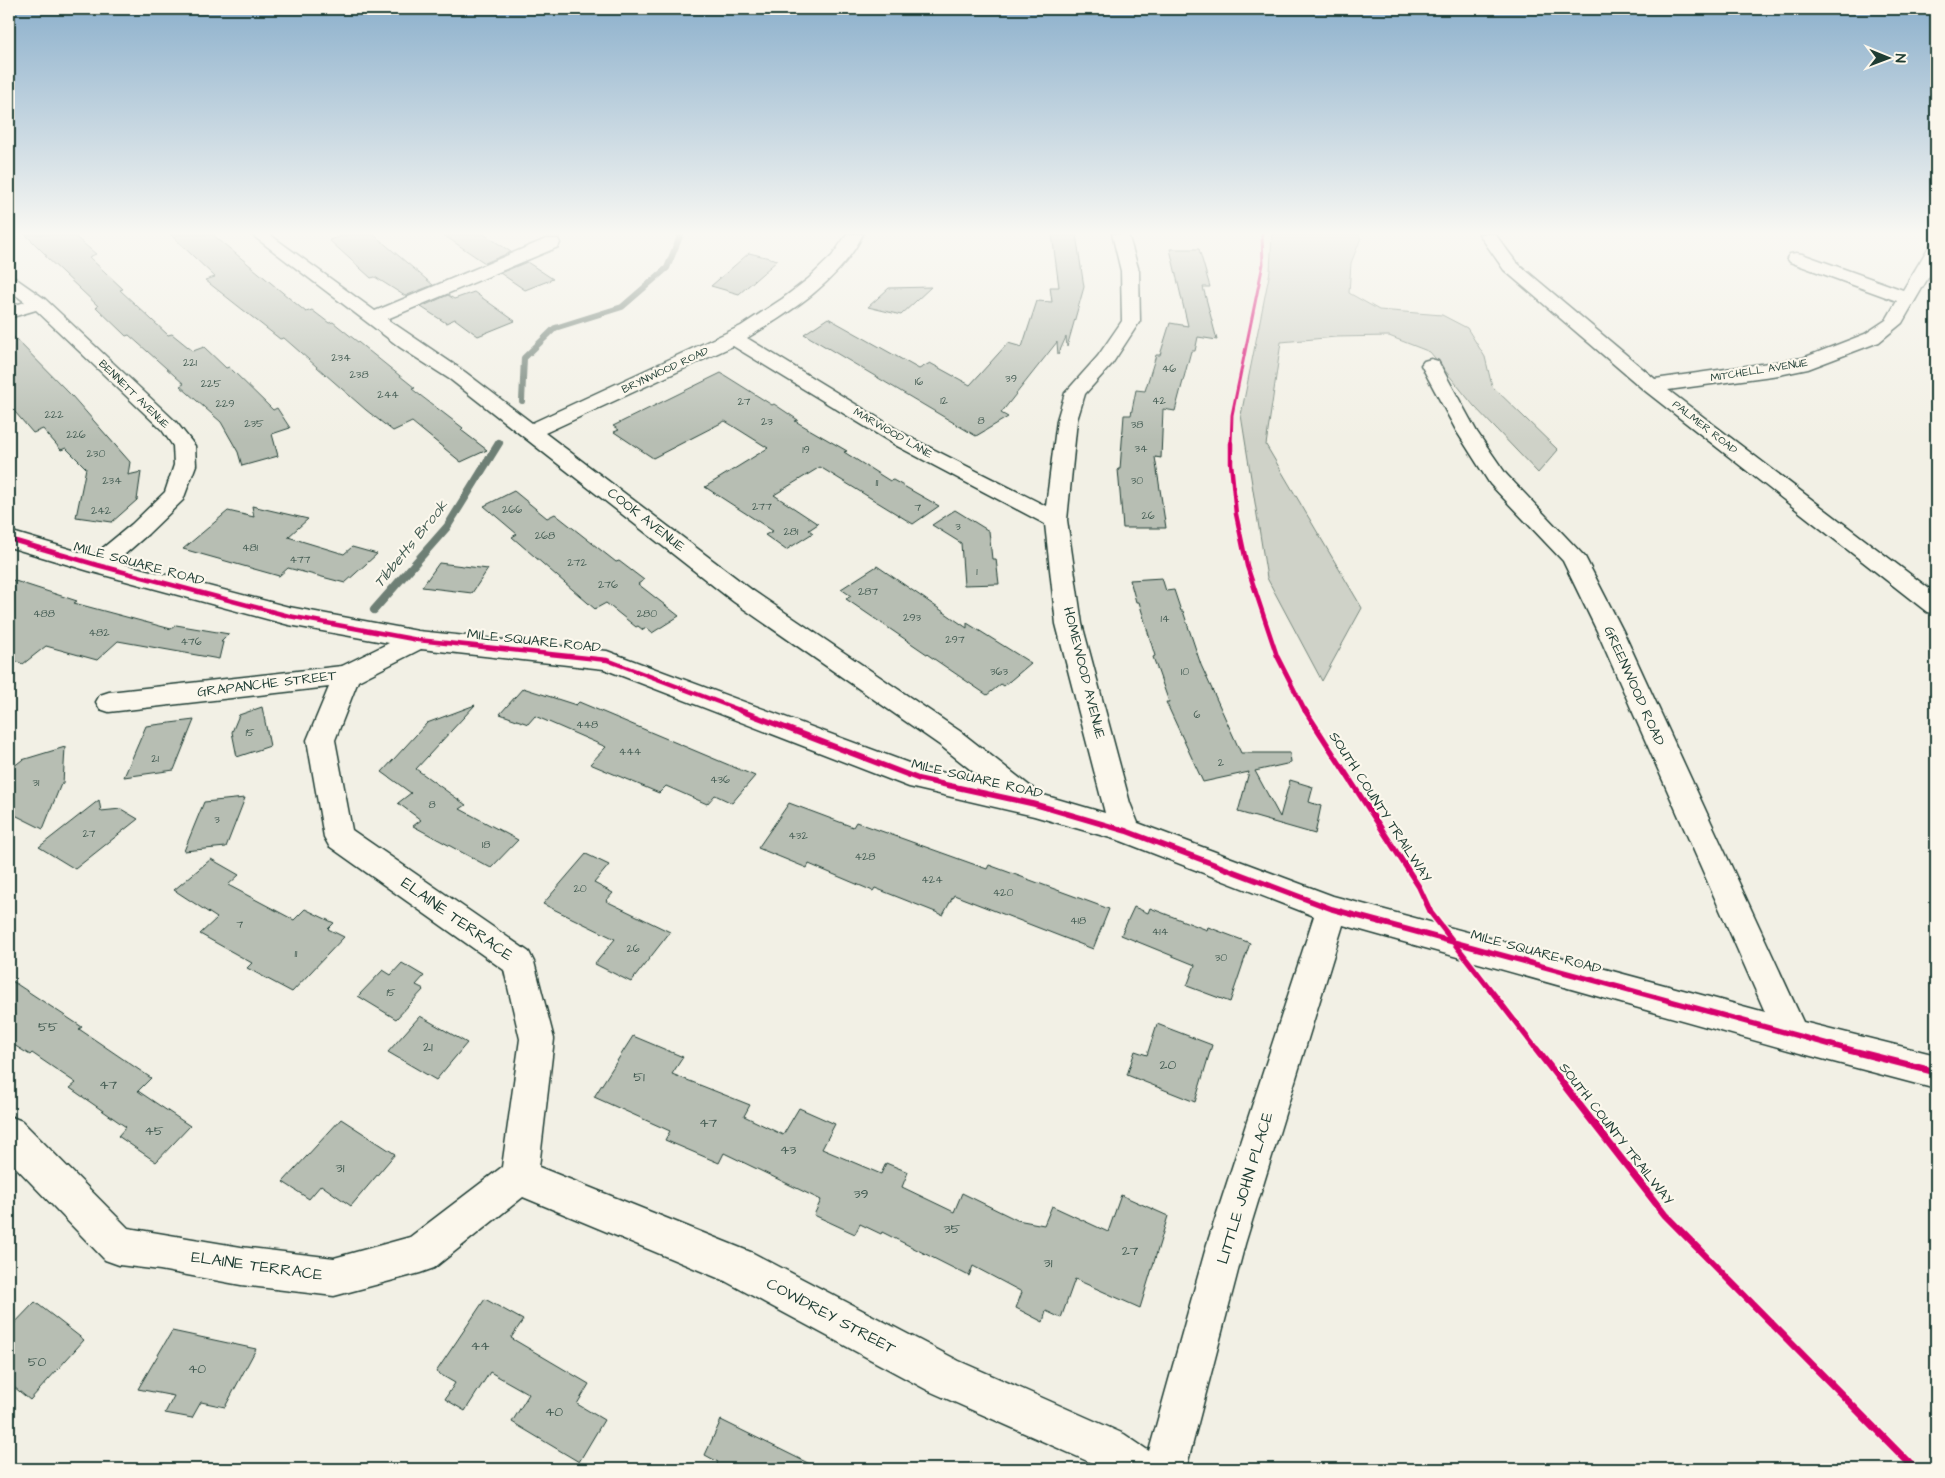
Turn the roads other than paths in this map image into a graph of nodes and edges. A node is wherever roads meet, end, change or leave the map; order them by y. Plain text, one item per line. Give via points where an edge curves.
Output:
1 (39, 303) joint
2 (353, 303) edge
3 (410, 303) edge
4 (788, 303) edge
5 (1131, 303) edge
6 (1553, 303) edge
7 (1904, 303) edge
8 (9, 313) edge
9 (374, 318) junction
10 (734, 338) junction
11 (1430, 365) dead end
12 (1651, 386) junction
13 (532, 431) junction
14 (1056, 520) junction
15 (9, 539) edge
16 (97, 565) junction
17 (1936, 606) edge
18 (418, 640) junction
19 (347, 675) junction
20 (110, 702) dead end
21 (1034, 804) junction
22 (1126, 832) junction
23 (1332, 909) junction
24 (1792, 1035) junction
25 (1936, 1072) edge
26 (9, 1134) edge
27 (519, 1177) junction
28 (1137, 1469) edge
29 (1165, 1469) edge

1 - 8 street
1 - 16 street, BENNETT AVENUE via 169,426 184,446 185,465 175,495
2 - 9 street, COOK AVENUE
3 - 9 street
4 - 10 street, BRYNWOOD ROAD
5 - 14 street, HOMEWOOD AVENUE via 1131,321 1105,360 1075,393 1067,420
6 - 12 street, PALMER ROAD
7 - 12 street, MITCHELL AVENUE via 1893,323 1872,338 1808,363
9 - 13 street, COOK AVENUE
10 - 13 street, BRYNWOOD ROAD
10 - 14 street, MARWOOD LANE via 904,442
11 - 24 street, GREENWOOD ROAD via 1467,432 1498,479 1573,557 1614,640
12 - 17 street, PALMER ROAD
13 - 21 street, COOK AVENUE via 743,596 951,739
14 - 22 street, HOMEWOOD AVENUE via 1069,624
15 - 16 street, MILE SQUARE ROAD
16 - 18 street, MILE SQUARE ROAD via 290,616
18 - 19 street, GRAPANCHE STREET
18 - 21 street, MILE SQUARE ROAD via 607,660 919,779
19 - 20 street, GRAPANCHE STREET
19 - 27 street, ELAINE TERRACE via 321,740 339,837 518,962 537,1038
21 - 22 street, MILE SQUARE ROAD
22 - 23 street, MILE SQUARE ROAD
23 - 24 street, MILE SQUARE ROAD
23 - 29 street, LITTLE JOHN PLACE via 1226,1244
24 - 25 street, MILE SQUARE ROAD
26 - 27 street, ELAINE TERRACE via 119,1246 334,1277 420,1254
27 - 28 street, COWDREY STREET via 738,1267 944,1376 1109,1449

